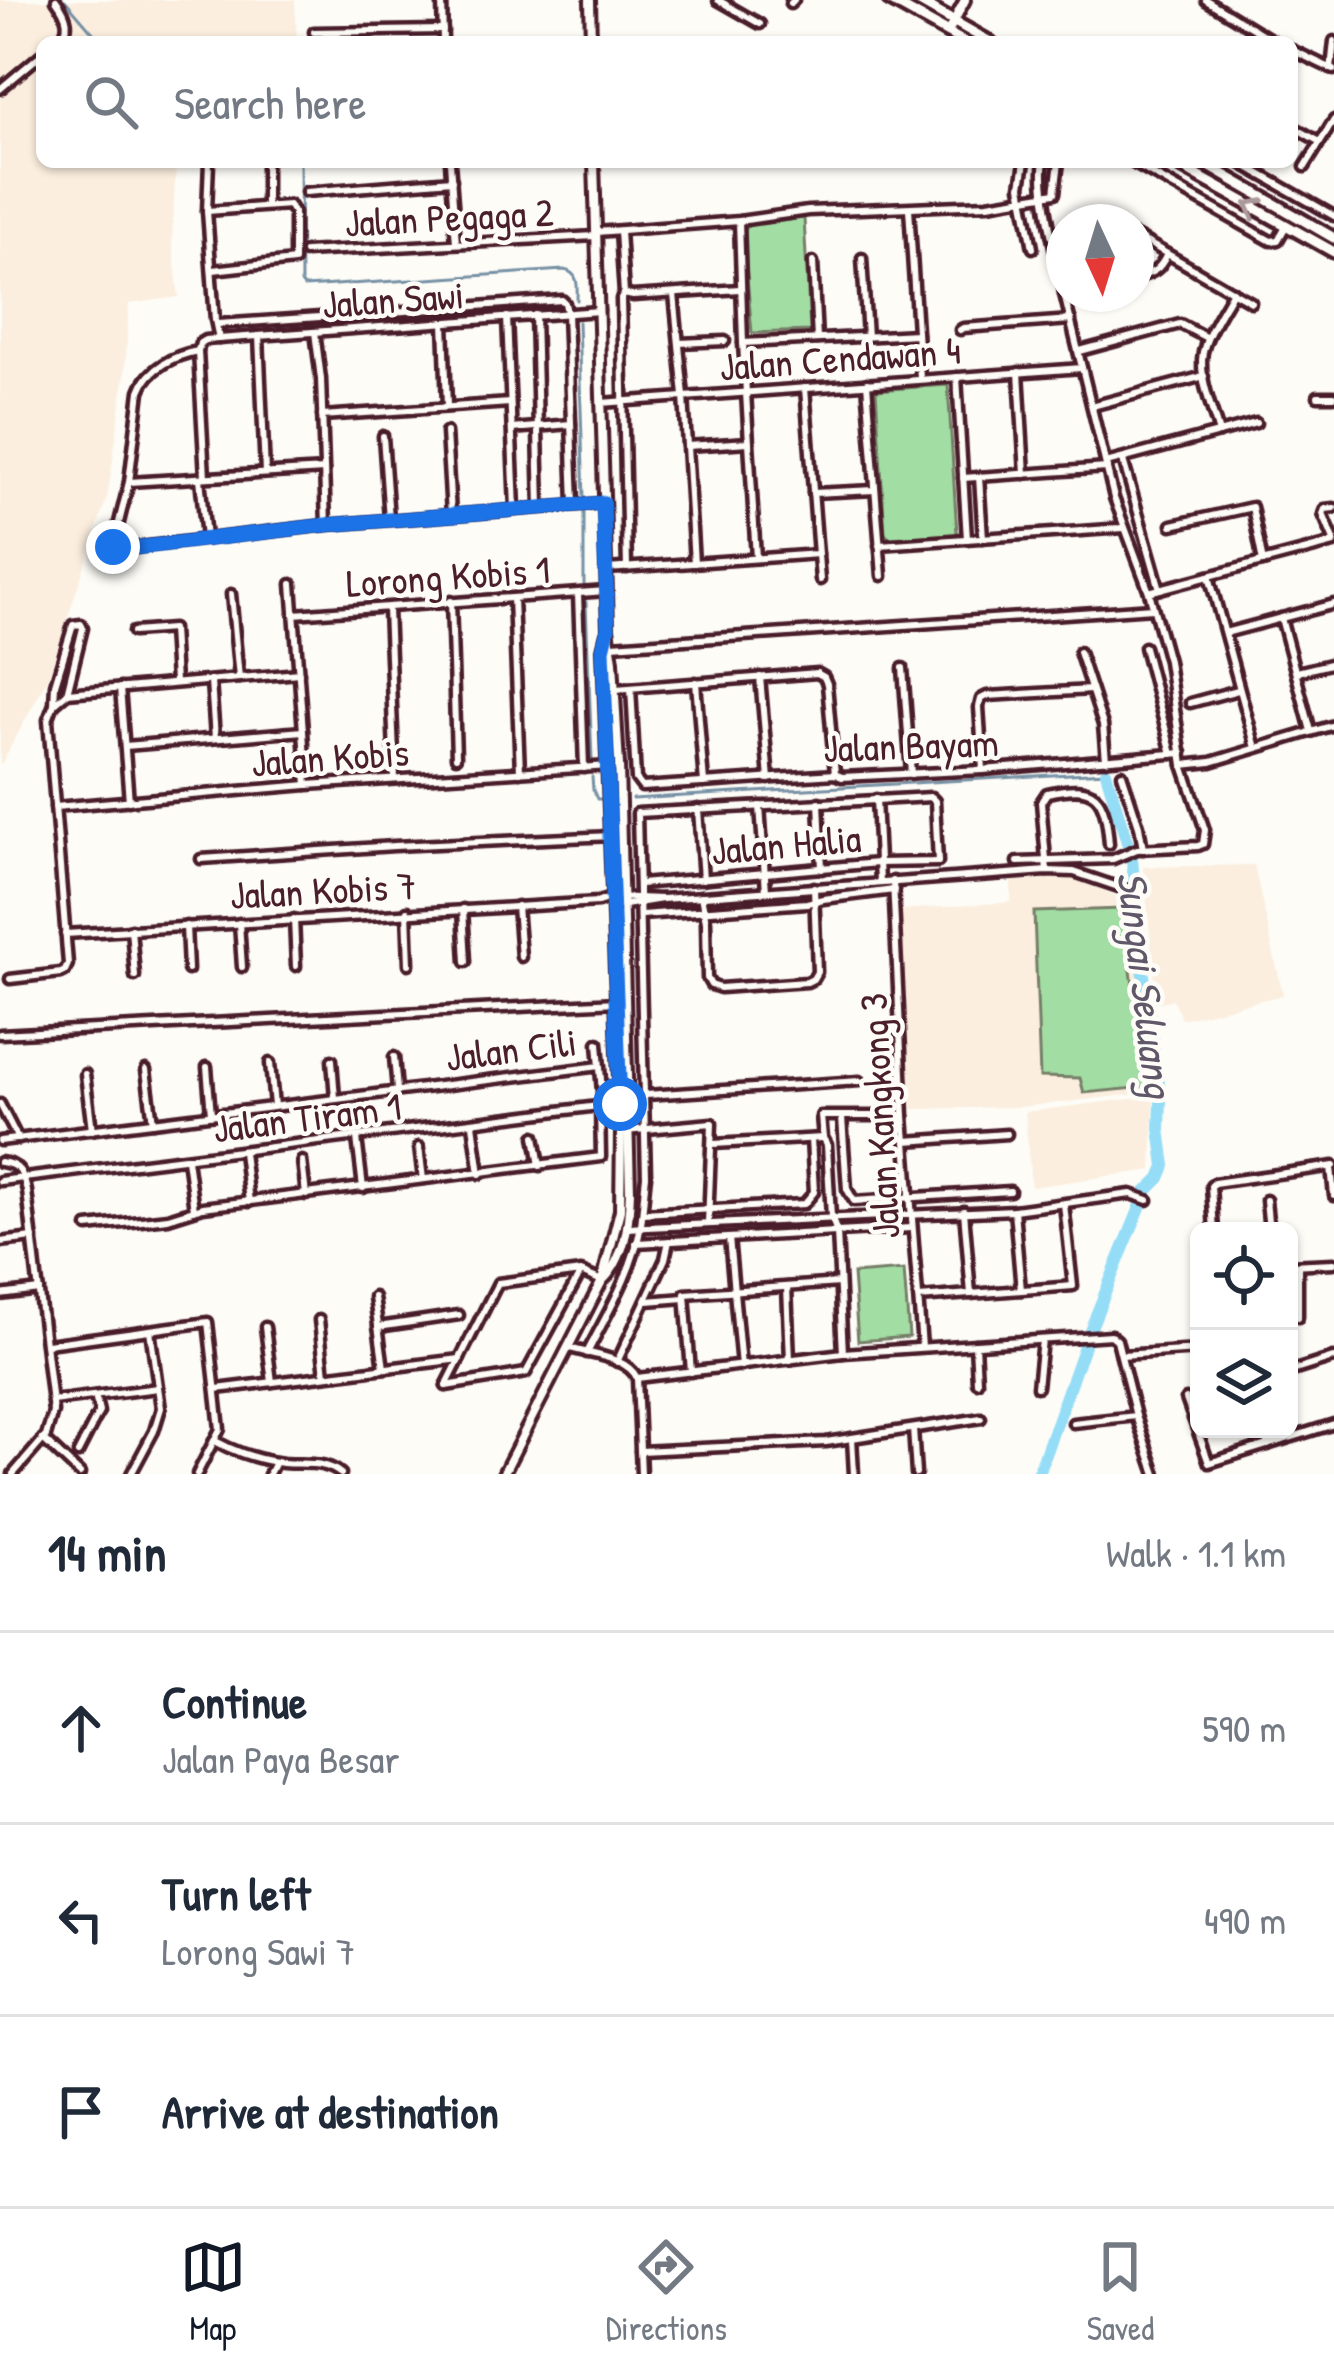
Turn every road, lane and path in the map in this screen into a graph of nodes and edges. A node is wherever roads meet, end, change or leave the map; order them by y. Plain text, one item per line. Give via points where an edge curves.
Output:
1 (56, 0) edge
2 (442, 0) edge
3 (590, 0) edge
4 (718, 0) edge
5 (889, 0) edge
6 (916, 0) edge
7 (965, 0) edge
8 (1206, 0) edge
9 (953, 20) junction
10 (760, 24) dead end
11 (442, 30) junction
12 (314, 32) dead end
13 (948, 32) junction
14 (62, 36) edge
15 (442, 36) edge
16 (591, 36) edge
17 (954, 36) edge
18 (980, 36) edge
19 (1265, 36) edge
20 (1334, 41) edge
21 (1298, 53) edge
22 (36, 59) edge
23 (1333, 69) edge
24 (0, 89) edge
25 (1334, 120) edge
26 (1298, 129) edge
27 (1320, 142) junction
28 (1305, 166) dead end
29 (209, 168) edge
30 (266, 168) edge
31 (451, 168) edge
32 (594, 168) edge
33 (1024, 168) edge
34 (1042, 168) edge
35 (1058, 168) edge
36 (1142, 168) edge
37 (1184, 168) edge
38 (1223, 168) edge
39 (1250, 168) edge
40 (452, 180) junction
41 (306, 192) dead end
42 (1045, 194) junction
43 (1023, 198) junction
44 (1047, 204) edge
45 (266, 205) junction
46 (908, 208) junction
47 (207, 211) junction
48 (1334, 216) edge
49 (740, 220) junction
50 (1286, 226) junction
51 (620, 230) junction
52 (597, 234) junction
53 (1334, 238) edge
54 (456, 243) junction
55 (1154, 246) edge
56 (1034, 248) dead end
57 (305, 252) dead end
58 (1334, 252) edge
59 (1167, 254) junction
60 (862, 258) dead end
61 (813, 262) dead end
62 (213, 270) junction
63 (1154, 273) edge
64 (740, 289) junction
65 (1233, 291) junction
66 (674, 293) junction
67 (624, 294) junction
68 (1251, 302) dead end
69 (599, 311) junction
70 (1069, 312) edge
71 (567, 313) junction
72 (536, 315) junction
73 (507, 317) junction
74 (1071, 320) junction
75 (444, 322) junction
76 (218, 324) junction
77 (960, 330) dead end
78 (315, 332) junction
79 (917, 334) junction
80 (259, 336) junction
81 (867, 337) junction
82 (1207, 338) junction
83 (220, 339) junction
84 (818, 339) junction
85 (725, 341) dead end
86 (679, 343) junction
87 (742, 343) junction
88 (198, 351) junction
89 (1078, 351) junction
90 (1082, 368) junction
91 (1019, 372) junction
92 (1204, 376) junction
93 (957, 377) junction
94 (920, 380) junction
95 (867, 383) junction
96 (805, 388) junction
97 (746, 392) junction
98 (1318, 395) dead end
99 (684, 396) junction
100 (1334, 396) edge
101 (624, 401) junction
102 (510, 403) junction
103 (601, 404) junction
104 (1092, 406) junction
105 (448, 407) junction
106 (322, 416) junction
107 (1256, 423) dead end
108 (571, 424) junction
109 (538, 427) junction
110 (512, 429) junction
111 (446, 432) dead end
112 (1219, 433) junction
113 (382, 436) dead end
114 (749, 442) junction
115 (687, 446) junction
116 (1123, 459) junction
117 (1106, 466) junction
118 (324, 470) junction
119 (265, 473) junction
120 (1025, 474) junction
121 (202, 477) junction
122 (979, 477) junction
123 (964, 478) junction
124 (129, 482) junction
125 (875, 490) junction
126 (813, 493) junction
127 (603, 503) junction
128 (574, 504) junction
129 (540, 507) junction
130 (515, 508) junction
131 (1334, 508) edge
132 (451, 514) junction
133 (389, 519) junction
134 (326, 525) junction
135 (1172, 526) dead end
136 (1124, 528) junction
137 (206, 538) junction
138 (983, 538) junction
139 (968, 539) junction
140 (1334, 541) edge
141 (879, 545) junction
142 (818, 554) junction
143 (757, 558) junction
144 (1263, 562) junction
145 (694, 563) junction
146 (627, 568) junction
147 (606, 569) junction
148 (882, 576) dead end
149 (1209, 576) junction
150 (820, 580) dead end
151 (292, 584) dead end
152 (1160, 589) junction
153 (606, 591) junction
154 (1149, 592) junction
155 (231, 594) dead end
156 (578, 594) junction
157 (513, 598) junction
158 (451, 602) junction
159 (1334, 604) edge
160 (388, 607) junction
161 (1153, 608) junction
162 (294, 614) junction
163 (1281, 618) junction
164 (608, 628) junction
165 (133, 632) dead end
166 (1225, 633) junction
167 (612, 645) junction
168 (1144, 647) dead end
169 (1079, 652) dead end
170 (1334, 663) edge
171 (903, 668) dead end
172 (299, 673) junction
173 (1295, 673) junction
174 (760, 677) junction
175 (238, 678) junction
176 (211, 681) junction
177 (696, 682) junction
178 (175, 684) junction
179 (120, 688) junction
180 (631, 688) junction
181 (610, 689) junction
182 (1091, 690) junction
183 (1240, 690) junction
184 (67, 693) junction
185 (1190, 703) dead end
186 (54, 704) junction
187 (1334, 725) edge
188 (303, 731) junction
189 (1311, 731) junction
190 (215, 738) junction
191 (125, 746) junction
192 (1256, 748) junction
193 (1182, 753) junction
194 (1172, 754) junction
195 (456, 757) dead end
196 (1106, 760) junction
197 (635, 765) junction
198 (1184, 765) junction
199 (614, 766) junction
200 (584, 768) junction
201 (983, 770) junction
202 (520, 772) junction
203 (835, 774) junction
204 (911, 774) junction
205 (1122, 774) dead end
206 (395, 779) junction
207 (769, 779) junction
208 (704, 783) junction
209 (308, 785) junction
210 (876, 799) junction
211 (129, 801) junction
212 (820, 802) junction
213 (760, 806) junction
214 (56, 807) junction
215 (698, 809) junction
216 (612, 836) junction
217 (1109, 844) dead end
218 (1140, 849) junction
219 (201, 859) dead end
220 (1046, 861) junction
221 (1018, 862) dead end
222 (878, 863) junction
223 (822, 869) junction
224 (1047, 871) junction
225 (765, 874) junction
226 (703, 879) junction
227 (880, 882) junction
228 (640, 884) junction
229 (894, 886) junction
230 (814, 887) junction
231 (1126, 890) dead end
232 (766, 891) junction
233 (701, 896) junction
234 (640, 901) junction
235 (815, 901) junction
236 (618, 902) junction
237 (517, 906) junction
238 (463, 909) junction
239 (406, 911) junction
240 (704, 912) junction
241 (641, 915) junction
242 (294, 919) junction
243 (239, 922) junction
244 (186, 926) junction
245 (131, 929) junction
246 (65, 934) junction
247 (520, 957) dead end
248 (466, 962) dead end
249 (409, 964) dead end
250 (296, 966) dead end
251 (242, 967) dead end
252 (188, 970) dead end
253 (134, 976) dead end
254 (10, 979) dead end
255 (616, 1002) junction
256 (0, 1034) edge
257 (598, 1042) dead end
258 (394, 1057) dead end
259 (332, 1060) dead end
260 (270, 1063) dead end
261 (600, 1066) junction
262 (207, 1067) dead end
263 (146, 1070) dead end
264 (85, 1074) dead end
265 (860, 1081) dead end
266 (397, 1090) junction
267 (646, 1095) junction
268 (335, 1098) junction
269 (625, 1103) junction
270 (0, 1104) edge
271 (274, 1106) junction
272 (602, 1106) junction
273 (211, 1114) junction
274 (904, 1116) junction
275 (842, 1118) junction
276 (153, 1122) junction
277 (473, 1123) junction
278 (646, 1128) junction
279 (92, 1130) junction
280 (625, 1131) junction
281 (1007, 1134) dead end
282 (535, 1136) dead end
283 (357, 1138) junction
284 (823, 1138) junction
285 (18, 1139) junction
286 (811, 1139) junction
287 (0, 1141) edge
288 (906, 1141) junction
289 (713, 1144) junction
290 (419, 1147) dead end
291 (242, 1152) junction
292 (187, 1159) junction
293 (302, 1160) dead end
294 (0, 1162) edge
295 (540, 1166) junction
296 (1333, 1167) edge
297 (480, 1174) junction
298 (24, 1178) junction
299 (0, 1181) edge
300 (423, 1181) junction
301 (363, 1188) junction
302 (1010, 1191) dead end
303 (306, 1195) junction
304 (1334, 1196) edge
305 (910, 1198) junction
306 (1143, 1198) dead end
307 (1266, 1200) dead end
308 (249, 1202) junction
309 (1064, 1204) junction
310 (194, 1209) junction
311 (710, 1209) junction
312 (1014, 1210) junction
313 (964, 1211) junction
314 (642, 1213) junction
315 (911, 1213) junction
316 (831, 1217) junction
317 (1213, 1222) edge
318 (1268, 1222) edge
319 (708, 1223) junction
320 (88, 1227) dead end
321 (640, 1227) junction
322 (626, 1228) junction
323 (911, 1228) junction
324 (837, 1232) junction
325 (729, 1237) junction
326 (33, 1238) junction
327 (669, 1240) junction
328 (0, 1242) edge
329 (636, 1243) junction
330 (1334, 1263) edge
331 (1298, 1265) edge
332 (581, 1272) junction
333 (602, 1281) junction
334 (839, 1283) junction
335 (787, 1287) junction
336 (39, 1290) junction
337 (734, 1290) junction
338 (1022, 1290) junction
339 (971, 1294) junction
340 (0, 1295) edge
341 (686, 1296) junction
342 (374, 1297) dead end
343 (918, 1299) junction
344 (647, 1301) junction
345 (459, 1315) dead end
346 (319, 1320) dead end
347 (265, 1327) dead end
348 (378, 1327) junction
349 (150, 1330) junction
350 (1042, 1340) junction
351 (46, 1344) junction
352 (975, 1344) junction
353 (922, 1347) junction
354 (570, 1348) junction
355 (1190, 1351) edge
356 (587, 1353) junction
357 (843, 1353) junction
358 (1121, 1355) junction
359 (1333, 1358) edge
360 (460, 1359) junction
361 (790, 1360) junction
362 (617, 1362) junction
363 (741, 1366) junction
364 (383, 1368) junction
365 (1298, 1369) edge
366 (691, 1372) junction
367 (326, 1376) junction
368 (637, 1378) junction
369 (272, 1382) junction
370 (977, 1382) dead end
371 (1036, 1387) dead end
372 (158, 1388) junction
373 (217, 1389) junction
374 (95, 1396) junction
375 (1186, 1399) dead end
376 (52, 1401) junction
377 (1136, 1416) junction
378 (981, 1418) dead end
379 (1072, 1424) dead end
380 (1334, 1424) edge
381 (913, 1429) junction
382 (852, 1438) junction
383 (1266, 1438) edge
384 (43, 1439) junction
385 (215, 1441) junction
386 (1268, 1445) junction
387 (640, 1451) junction
388 (78, 1453) dead end
389 (275, 1462) junction
390 (13, 1474) edge
391 (80, 1474) edge
392 (131, 1474) edge
393 (197, 1474) edge
394 (268, 1474) edge
395 (341, 1474) edge
396 (503, 1474) edge
397 (641, 1474) edge
398 (854, 1474) edge
399 (916, 1474) edge
400 (1156, 1474) edge

1 - 14 street via 68,24
2 - 11 street
3 - 16 street
4 - 10 street
5 - 13 main road
6 - 9 main road
7 - 9 street
8 - 19 street
9 - 13 street
9 - 18 main road
11 - 12 street
11 - 15 street
13 - 17 main road
20 - 23 street
21 - 23 street
22 - 24 street
25 - 27 street
26 - 27 street
27 - 28 street
29 - 47 street
30 - 45 street
31 - 40 street
32 - 52 street
33 - 43 street
34 - 42 street
35 - 42 street, Jalan Pegaga 2 via 1055,193
36 - 50 street via 1273,241
50 -> 37 main road
38 - 53 main road
39 - 48 street
40 - 41 street
40 - 54 street
42 - 43 street, Jalan Pegaga 2
42 - 44 street
43 - 46 street, Jalan Pegaga 2
43 - 56 street
45 - 47 street
45 - 62 street via 292,206 290,264
46 - 49 street, Jalan Pegaga 2
46 - 79 street
47 - 62 street
49 - 51 street, Jalan Pegaga 2
49 - 64 street
50 - 58 main road
51 - 52 street, Jalan Pegaga 2
51 - 67 street
52 - 54 street, Jalan Pegaga 2
52 - 69 street
54 - 57 street, Jalan Pegaga 2
55 - 59 street
59 - 63 street
59 - 65 street
60 - 81 street
61 - 84 street
62 - 76 street
64 - 66 street
64 - 87 street
65 - 68 street
65 - 82 street
66 - 67 street
66 - 86 street
67 - 101 street
69 - 71 street, Jalan Sawi
69 - 103 street
70 - 74 street
71 - 72 street, Jalan Sawi
71 - 76 street via 562,300
71 - 108 street
72 - 73 street, Jalan Sawi
72 - 109 street
73 - 75 street, Jalan Sawi
73 - 102 street
74 - 77 street
74 - 89 street
75 - 78 street, Jalan Sawi
75 - 105 street
76 - 83 street
78 - 80 street, Jalan Sawi
78 - 106 street
79 - 81 street
79 - 94 street
80 - 83 street, Jalan Sawi
80 - 119 street
81 - 84 street
82 - 89 street via 1180,324
82 - 92 street
83 - 88 street, Jalan Sawi via 205,340
84 - 87 street
85 - 86 street
86 - 99 street
87 - 97 street
88 - 121 street
88 - 124 street, Jalan Sawi via 172,358 144,381
89 - 90 street
90 - 91 street, Jalan Cendawan 4
90 - 104 street
91 - 93 street, Jalan Cendawan 4
91 - 120 street
92 - 104 street
92 - 112 street
93 - 94 street, Jalan Cendawan 4
93 - 123 street
94 - 95 street, Jalan Cendawan 4
95 - 96 street, Jalan Cendawan 4
95 - 125 street
96 - 97 street, Jalan Cendawan 4
96 - 126 street
97 - 99 street, Jalan Cendawan 4
97 - 114 street
98 - 100 street
99 - 101 street, Jalan Cendawan 4
99 - 115 street
101 - 103 street, Jalan Cendawan 4
101 - 146 street
102 - 105 street
102 - 110 street
103 - 127 street
104 - 117 street
105 - 106 street
106 - 118 street
107 - 112 street
108 - 109 street
108 - 128 street
109 - 110 street
109 - 129 street
110 - 130 street
111 - 132 street
112 - 116 street
113 - 133 street
114 - 115 street
114 - 143 street
115 - 145 street
116 - 117 street
116 - 152 street
117 - 120 street
117 - 136 street
118 - 119 street
118 - 134 street
119 - 121 street
120 - 122 street
121 - 124 street
121 - 137 street
122 - 123 street
122 - 138 street
123 - 139 street
124 - 137 street via 116,550
125 - 126 street
125 - 141 street
126 - 142 street
127 - 128 street
127 - 147 street
128 - 129 street
129 - 130 street
130 - 132 street
131 - 140 street via 1322,514
132 - 133 street
133 - 134 street
134 - 137 street
135 - 144 street via 1252,508
136 - 138 street
136 - 154 street
138 - 139 street
139 - 141 street
140 - 144 street
141 - 148 street
142 - 143 street
142 - 150 street
143 - 145 street
144 - 149 street
145 - 146 street
146 - 147 street
147 - 153 street
149 - 152 street
149 - 166 street
151 - 162 street
152 - 154 street
153 - 156 street, Lorong Kobis 1
153 - 164 street
154 - 161 street
155 - 175 street
156 - 157 street, Lorong Kobis 1
156 - 200 street
157 - 158 street, Lorong Kobis 1
157 - 202 street
158 - 160 street, Lorong Kobis 1
158 - 195 street
159 - 163 street
160 - 162 street, Lorong Kobis 1
160 - 206 street
161 - 167 street
161 - 193 street
162 - 172 street
163 - 166 street
163 - 173 street
164 - 167 street
164 - 181 street
165 - 178 street via 172,629
166 - 183 street
167 - 181 street
168 - 194 street
169 - 182 street
170 - 173 street
171 - 204 street
172 - 175 street
172 - 188 street
173 - 189 street
174 - 177 street
174 - 203 street via 824,677
174 - 207 street
175 - 176 street
176 - 178 street
176 - 190 street
177 - 180 street
177 - 208 street
178 - 179 street
179 - 184 street
179 - 191 street
180 - 181 street
180 - 197 street
181 - 199 street
182 - 196 street
182 - 201 street via 981,699
183 - 185 street
183 - 192 street
184 - 186 street
184 - 186 street via 83,628 76,623
186 - 214 street via 48,720
187 - 189 street
188 - 190 street
188 - 209 street
189 - 192 street
190 - 191 street
191 - 211 street
192 - 198 street
193 - 194 street, Jalan Bayam
193 - 198 street
194 - 196 street, Jalan Bayam
196 - 201 street, Jalan Bayam
197 - 199 street, Jalan Kobis
197 - 208 street, Jalan Bayam via 642,787
198 - 218 street via 1203,844
199 - 200 street, Jalan Kobis
199 - 216 street
199 - 236 street
200 - 202 street, Jalan Kobis
201 - 204 street, Jalan Bayam
202 - 206 street, Jalan Kobis
203 - 204 street, Jalan Bayam
203 - 207 street, Jalan Bayam
205 - 218 street
206 - 209 street, Jalan Kobis
207 - 208 street, Jalan Bayam
209 - 211 street, Jalan Kobis
210 - 212 street
210 - 222 street
210 - 222 street, Jalan Halia via 934,798 938,862
211 - 214 street, Jalan Kobis
212 - 213 street
212 - 223 street
213 - 215 street
213 - 225 street
214 - 246 street
215 - 226 street
215 - 228 street via 637,813
216 - 219 street
216 - 236 street
217 - 220 street via 1092,791 1052,791 1041,802
218 - 220 street via 1113,859
220 - 221 street
220 - 224 street
222 - 223 street, Jalan Halia
222 - 227 street
223 - 225 street, Jalan Halia
224 - 229 street
224 - 231 street
225 - 226 street, Jalan Halia
225 - 232 street
226 - 228 street, Jalan Halia
227 - 229 street, Jalan Kobis 7
227 - 230 street, Jalan Kobis 7
228 - 234 street
229 - 235 street
229 - 274 street, Jalan Kangkong 3
230 - 232 street, Jalan Kobis 7
230 - 235 street
232 - 233 street, Jalan Kobis 7
233 - 234 street, Jalan Kobis 7
233 - 240 street
234 - 236 street, Jalan Kobis 7
234 - 241 street
235 - 240 street
235 - 240 street via 818,972 807,982 711,985
236 - 237 street, Jalan Kobis 7
236 - 255 street
236 - 269 street
237 - 238 street, Jalan Kobis 7
237 - 247 street
238 - 239 street, Jalan Kobis 7
238 - 248 street
239 - 242 street, Jalan Kobis 7
239 - 249 street
240 - 241 street
241 - 267 street
242 - 243 street, Jalan Kobis 7
242 - 250 street
243 - 244 street, Jalan Kobis 7
243 - 251 street
244 - 245 street, Jalan Kobis 7
244 - 252 street
245 - 246 street, Jalan Kobis 7
245 - 253 street
246 - 254 street via 65,971
255 - 256 street
255 - 269 street
257 - 261 street
258 - 266 street
259 - 268 street
260 - 271 street
261 - 266 street, Jalan Cili
261 - 272 street
262 - 273 street
263 - 276 street
264 - 279 street
265 - 267 street
266 - 268 street, Jalan Cili
267 - 278 street
268 - 271 street, Jalan Cili
269 - 272 street, Jalan Tiram 1
269 - 280 street
270 - 285 street
271 - 273 street, Jalan Cili
272 - 277 street, Jalan Tiram 1
272 - 295 street via 601,1157
273 - 276 street, Jalan Cili
274 - 275 street
274 - 288 street, Jalan Kangkong 3
275 - 284 street via 821,1116
275 - 305 street via 854,1201
276 - 279 street, Jalan Cili
277 - 283 street, Jalan Tiram 1
277 - 297 street
278 - 280 street
278 - 289 street via 712,1123
278 - 314 street
279 - 285 street, Jalan Cili
280 - 322 street
280 - 333 street via 620,1210
281 - 288 street
282 - 295 street
283 - 291 street, Jalan Tiram 1
283 - 301 street
284 - 286 street
284 - 316 street
285 - 287 street, Jalan Cili
286 - 289 street
286 - 311 street via 814,1192 804,1204
288 - 305 street, Jalan Kangkong 3
289 - 311 street
290 - 300 street
291 - 292 street, Jalan Tiram 1
291 - 308 street
292 - 298 street, Jalan Tiram 1
292 - 310 street
293 - 303 street
294 - 298 street
295 - 297 street
296 - 304 street
296 - 317 street via 1214,1183
297 - 300 street
298 - 299 street, Jalan Tiram 1
298 - 326 street
300 - 301 street
301 - 303 street
302 - 305 street
303 - 308 street
305 - 315 street, Jalan Kangkong 3
306 - 309 street
307 - 318 street
308 - 310 street
309 - 312 street
309 - 338 street via 1073,1286
310 - 320 street
311 - 314 street
311 - 319 street
312 - 313 street
312 - 338 street
313 - 315 street
313 - 339 street
314 - 321 street
315 - 316 street
315 - 323 street, Jalan Kangkong 3
316 - 319 street
316 - 324 street
319 - 321 street
321 - 322 street
321 - 329 street
322 - 333 street via 619,1260
323 - 324 street
323 - 343 street, Jalan Kangkong 3
324 - 325 street
324 - 334 street
325 - 327 street
325 - 337 street
326 - 328 street
326 - 336 street
327 - 329 street
327 - 344 street
329 - 356 street
330 - 331 street
332 - 333 street
332 - 360 street via 498,1283
332 - 360 street via 526,1373 446,1387
333 - 354 street
334 - 335 street
334 - 357 street
335 - 337 street
335 - 361 street
336 - 340 street
336 - 351 street
337 - 341 street
337 - 363 street
338 - 339 street
339 - 343 street
341 - 344 street
341 - 366 street
342 - 348 street
343 - 353 street, Jalan Kangkong 3
344 - 362 street
345 - 348 street
346 - 367 street
347 - 369 street
348 - 364 street
349 - 351 street
349 - 372 street
349 - 373 street via 208,1322
350 - 352 street
350 - 358 street via 1115,1336
350 - 371 street
351 - 376 street
352 - 353 street
352 - 370 street
353 - 357 street
354 - 356 street
354 - 396 street
355 - 358 street
356 - 362 street
357 - 361 street
358 - 377 street
359 - 365 street
360 - 364 street
361 - 363 street
362 - 368 street
363 - 366 street
364 - 367 street
366 - 368 street
367 - 369 street
368 - 387 street
369 - 373 street
372 - 374 street
372 - 392 street via 159,1419
373 - 385 street
374 - 376 street
374 - 388 street via 99,1412
375 - 386 street via 1209,1463
376 - 384 street
377 - 379 street
377 - 400 street
378 - 381 street
380 - 386 street
381 - 382 street
381 - 399 street
382 - 387 street
382 - 398 street
383 - 386 street
384 - 390 street
384 - 391 street
385 - 389 street
385 - 393 street
387 - 397 street
389 - 394 street
389 - 395 street via 322,1463

